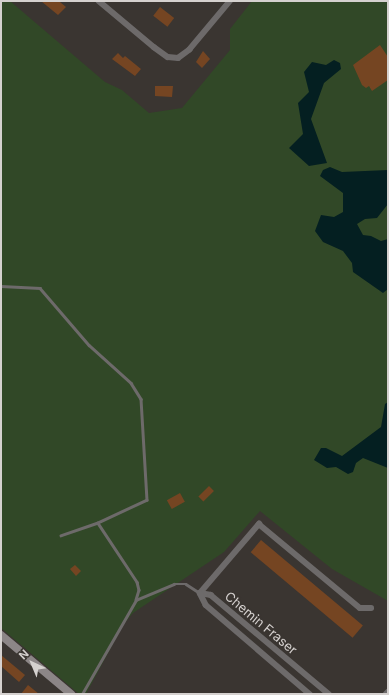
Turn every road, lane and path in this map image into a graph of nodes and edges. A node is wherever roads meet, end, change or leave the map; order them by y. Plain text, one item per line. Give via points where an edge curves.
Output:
1 (99, 1) edge
2 (230, 1) edge
3 (1, 286) edge
4 (98, 523) junction
5 (61, 536) dead end
6 (200, 593) junction
7 (136, 600) junction
8 (371, 608) dead end
9 (1, 635) edge
10 (71, 694) edge
11 (82, 694) edge
12 (310, 694) edge
13 (329, 694) edge

1 - 2 street via 168,57 178,58 189,50
3 - 4 lane via 40,288 89,345 132,383 142,399 147,500
4 - 5 lane
4 - 7 lane via 134,575 139,590
6 - 7 lane via 186,584 174,584
6 - 8 street via 259,524 360,608
6 - 12 street, Chemin Fraser via 206,605
6 - 13 street, Chemin Fraser via 211,594
7 - 11 lane
9 - 10 street

